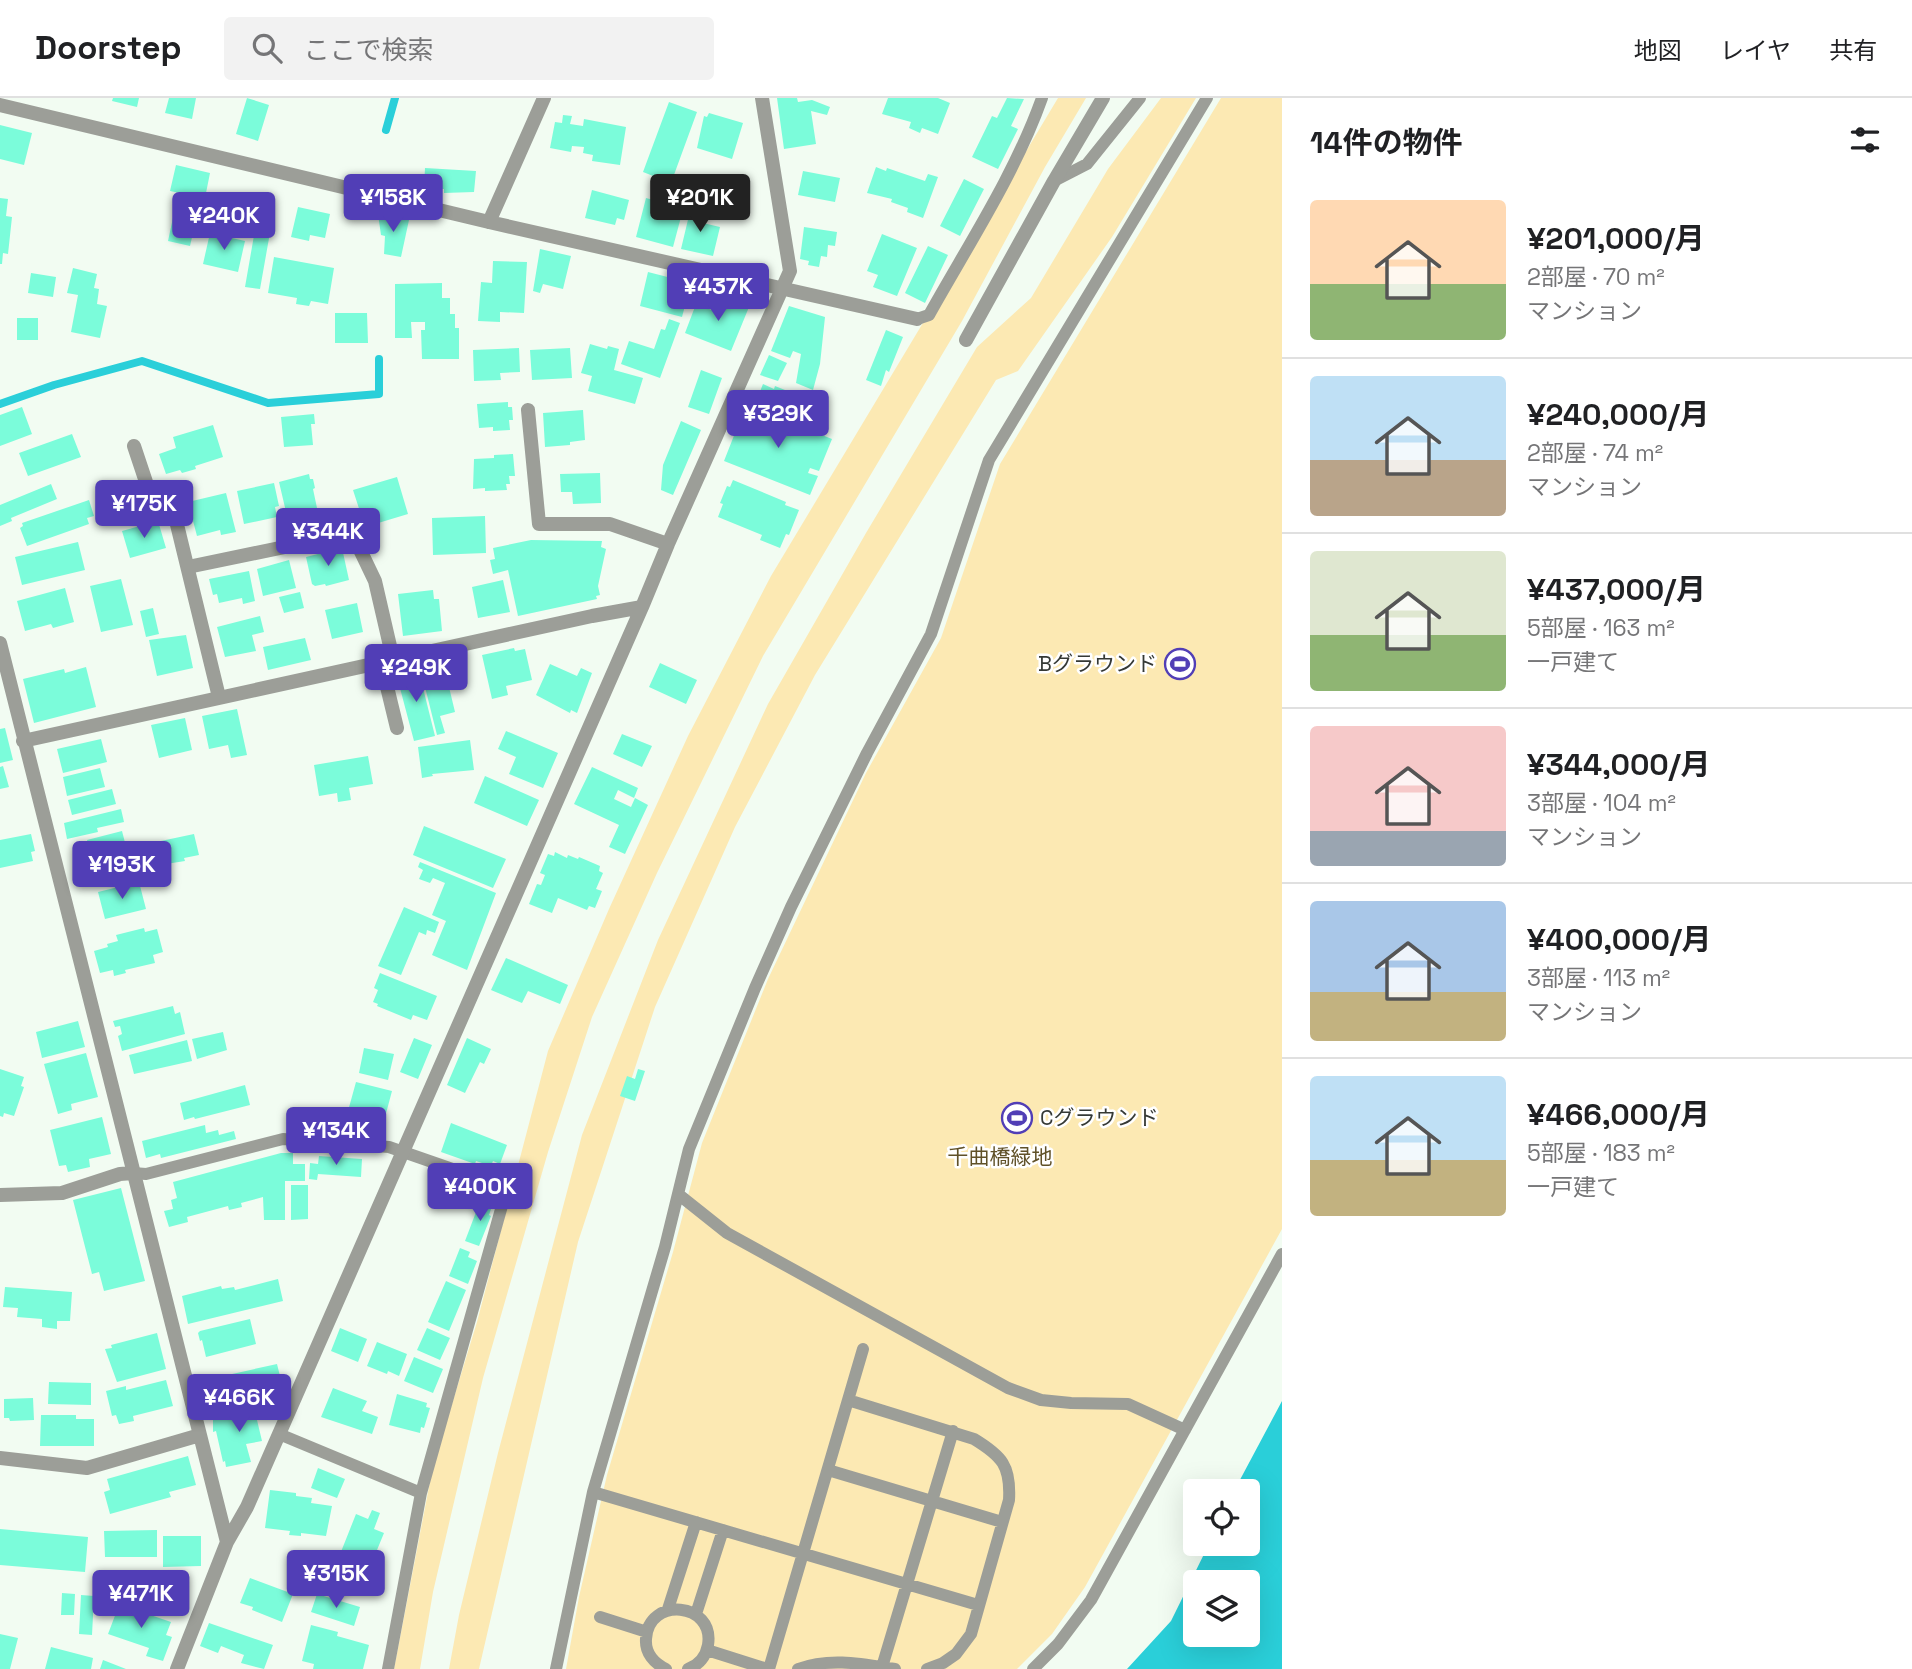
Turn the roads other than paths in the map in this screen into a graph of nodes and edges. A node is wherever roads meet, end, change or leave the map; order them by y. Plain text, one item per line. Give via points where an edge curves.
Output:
1 (544, 98) edge
2 (762, 98) edge
3 (1042, 98) edge
4 (1103, 98) edge
5 (1140, 98) edge
6 (1207, 98) edge
7 (0, 105) edge
8 (1054, 181) junction
9 (489, 222) junction
10 (782, 287) junction
11 (917, 319) joint
12 (967, 340) dead end
13 (528, 410) dead end
14 (134, 446) dead end
15 (668, 544) junction
16 (188, 567) junction
17 (642, 607) junction
18 (0, 643) edge
19 (387, 661) junction
20 (219, 697) junction
21 (397, 728) dead end
22 (23, 741) junction
23 (401, 1152) junction
24 (132, 1173) junction
25 (678, 1194) junction
26 (0, 1195) edge
27 (1282, 1254) edge
28 (863, 1349) dead end
29 (848, 1399) junction
30 (1185, 1430) junction
31 (953, 1431) junction
32 (279, 1434) junction
33 (200, 1435) junction
34 (0, 1458) edge
35 (828, 1470) junction
36 (593, 1492) junction
37 (421, 1493) junction
38 (932, 1501) junction
39 (696, 1522) junction
40 (1002, 1522) junction
41 (723, 1530) junction
42 (227, 1542) junction
43 (803, 1554) junction
44 (906, 1584) junction
45 (978, 1605) junction
46 (668, 1609) junction
47 (696, 1614) junction
48 (600, 1617) dead end
49 (647, 1632) junction
50 (707, 1650) junction
51 (888, 1668) edge
52 (177, 1669) edge
53 (388, 1669) edge
54 (555, 1669) edge
55 (666, 1669) edge
56 (688, 1669) edge
57 (768, 1669) edge
58 (798, 1669) edge
59 (927, 1669) edge
60 (1034, 1669) edge

1 - 9 street
2 - 10 street via 790,271
3 - 11 lane via 1001,186 929,315
4 - 8 street
5 - 8 lane via 1087,164
6 - 25 lane via 989,460 931,634 790,907 689,1149
7 - 9 street
8 - 12 street
9 - 10 street
10 - 11 street
10 - 15 street
13 - 15 street via 540,524 610,524
14 - 16 street via 154,506 171,500
15 - 17 street
16 - 19 street via 352,533 375,581
16 - 20 street
17 - 19 street
17 - 23 street
18 - 22 street
19 - 20 street
19 - 21 street
20 - 22 street
22 - 24 street
23 - 24 lane via 389,1147 283,1139 146,1174
23 - 32 street
23 - 37 lane via 507,1188
24 - 26 street via 62,1193
24 - 33 street
25 - 30 lane via 727,1233 1008,1388 1041,1400 1128,1404
25 - 36 lane
27 - 30 lane
28 - 29 lane
29 - 31 lane
29 - 35 lane
30 - 60 lane via 1091,1600
31 - 38 lane
31 - 40 lane via 992,1450 1005,1464 1009,1500
32 - 37 lane
32 - 42 street
33 - 34 street via 87,1468
33 - 42 street
35 - 38 lane
35 - 43 lane
36 - 39 lane
36 - 54 lane
37 - 53 lane
38 - 40 lane
38 - 44 lane
39 - 41 lane
39 - 46 lane
40 - 45 lane
41 - 43 lane
41 - 47 lane
42 - 52 street
43 - 44 lane
43 - 57 lane
44 - 45 lane
44 - 51 lane
45 - 59 lane via 966,1644 943,1664
46 - 47 lane
46 - 49 lane via 654,1618
47 - 50 lane via 707,1629
48 - 49 lane
49 - 55 lane via 649,1655
50 - 56 lane via 702,1660
50 - 57 lane
51 - 58 lane via 831,1662

